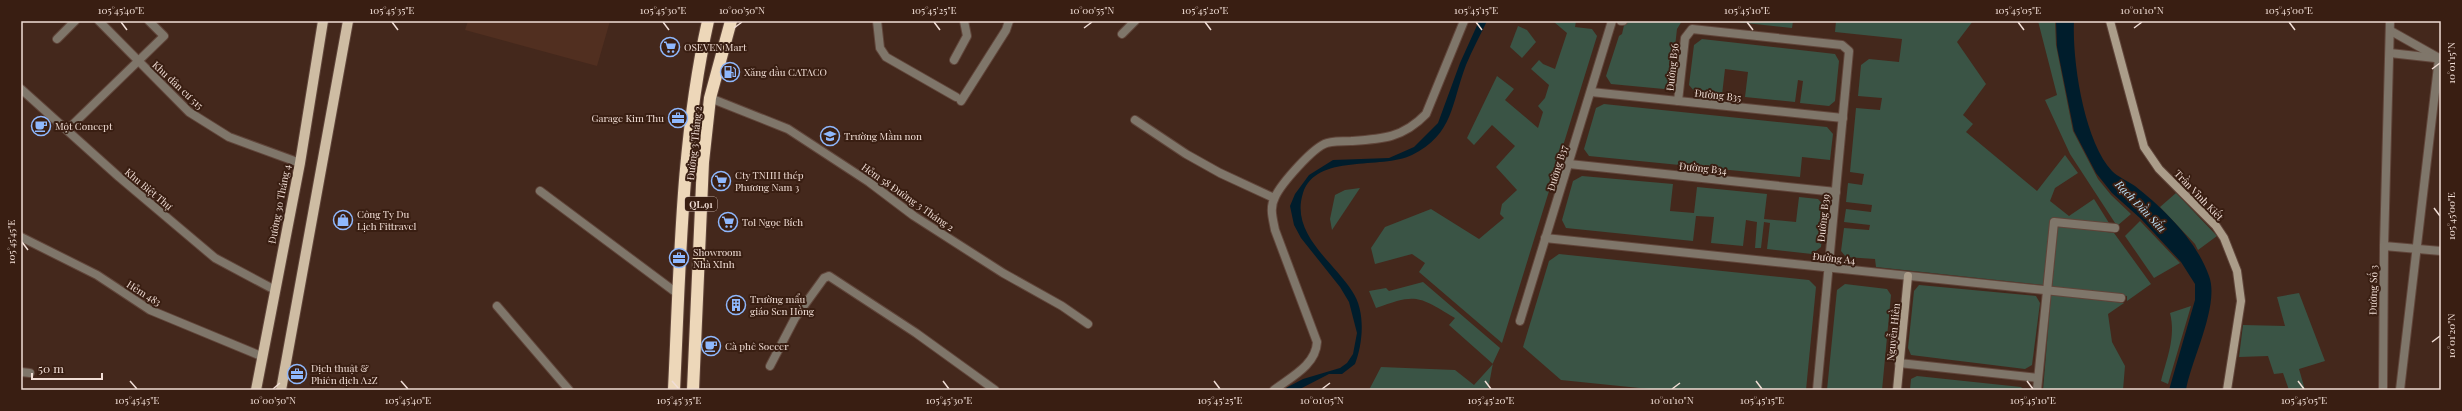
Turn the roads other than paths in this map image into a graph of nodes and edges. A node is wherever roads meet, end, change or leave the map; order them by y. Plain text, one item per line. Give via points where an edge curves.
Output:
1 (74, 21) edge
2 (99, 21) edge
3 (149, 21) edge
4 (323, 21) edge
5 (348, 21) edge
6 (708, 21) edge
7 (731, 21) edge
8 (877, 21) edge
9 (964, 21) edge
10 (1009, 21) edge
11 (1135, 21) edge
12 (1464, 21) edge
13 (1612, 21) edge
14 (2110, 21) edge
15 (2390, 21) edge
16 (2390, 31) junction
17 (1122, 34) dead end
18 (57, 39) dead end
19 (1848, 49) joint
20 (2390, 53) junction
21 (2440, 58) edge
22 (954, 60) dead end
23 (139, 61) junction
24 (21, 89) edge
25 (1591, 92) junction
26 (710, 98) junction
27 (1678, 101) junction
28 (1843, 118) junction
29 (1135, 120) dead end
30 (66, 130) junction
31 (300, 163) junction
32 (1568, 164) junction
33 (540, 191) dead end
34 (1836, 192) junction
35 (1274, 198) junction
36 (2115, 228) dead end
37 (21, 237) edge
38 (1545, 238) junction
39 (2384, 246) junction
40 (2416, 248) junction
41 (2441, 251) edge
42 (1828, 267) junction
43 (1908, 276) junction
44 (275, 290) junction
45 (2047, 290) junction
46 (678, 294) junction
47 (2121, 298) dead end
48 (497, 306) dead end
49 (1520, 321) dead end
50 (1088, 324) dead end
51 (261, 356) junction
52 (1900, 362) junction
53 (770, 366) dead end
54 (21, 372) edge
55 (30, 373) dead end
56 (2038, 378) junction
57 (256, 390) edge
58 (281, 390) edge
59 (569, 390) edge
60 (674, 390) edge
61 (692, 390) edge
62 (995, 390) edge
63 (1274, 390) edge
64 (1817, 390) edge
65 (1897, 390) edge
66 (2037, 390) edge
67 (2227, 390) edge
68 (2383, 390) edge
69 (2400, 390) edge

1 - 18 street
2 - 23 street, Khu dân cư 515
3 - 23 street via 164,36
4 - 31 main road, Đường 30 Tháng 4
5 - 58 main road
6 - 46 highway, Đường 3 Tháng 2 / QL.91 via 693,96
7 - 26 highway, Đường 3 Tháng 2 / QL.91
8 - 10 street via 880,48 886,57 958,99 1006,30
9 - 22 street via 967,36
11 - 17 street
12 - 35 street via 1426,114 1414,126 1399,135 1328,142 1317,147
13 - 25 street, Đường B37
14 - 67 street, Trần Vĩnh Kiết via 2144,147 2159,169 2216,226 2224,238 2237,271 2241,301
15 - 16 street, Đường Số 3
16 - 20 street, Đường Số 3
16 - 21 street
19 - 27 street, Đường B36 via 1842,45 1692,29 1685,38
19 - 28 street, Đường B39 via 1850,54
20 - 21 street
20 - 39 street, Đường Số 3
21 - 40 street
23 - 30 street
23 - 31 street, Khu dân cư 515 via 189,112 229,137
24 - 30 street, Khu Biệt Thự
25 - 27 street, Đường B35
25 - 32 street, Đường B37
26 - 50 street, Hẻm 58 Đường 3 Tháng 2 via 788,129 869,182 914,216
26 - 61 highway, Đường 3 Tháng 2 / QL.91 via 703,162
27 - 28 street, Đường B35
28 - 34 street, Đường B39
29 - 35 street via 1186,154
30 - 44 street, Khu Biệt Thự via 215,258
31 - 44 main road, Đường 30 Tháng 4
32 - 34 street, Đường B34
32 - 38 street, Đường B37
33 - 46 street
34 - 42 street, Đường B39
35 - 63 street via 1271,212 1276,230 1317,342 1316,354 1310,362
36 - 45 street via 2054,222
37 - 51 street, Hẻm 483 via 97,275 150,310
38 - 42 street, Đường A4
38 - 49 street, Đường B37
39 - 40 street
39 - 68 street, Đường Số 3
40 - 41 street
40 - 69 street
42 - 43 street, Đường A4
42 - 64 street, Đường B39
43 - 45 street, Đường A4
43 - 52 street, Nguyễn Hiền
44 - 51 main road, Đường 30 Tháng 4
45 - 47 street, Đường A4
45 - 56 street
46 - 60 highway, Đường 3 Tháng 2 / QL.91
48 - 59 street
51 - 57 main road, Đường 30 Tháng 4
52 - 56 street
52 - 65 street, Nguyễn Hiền
53 - 62 street via 795,318 824,278 829,276 916,333
54 - 55 street
56 - 66 street

